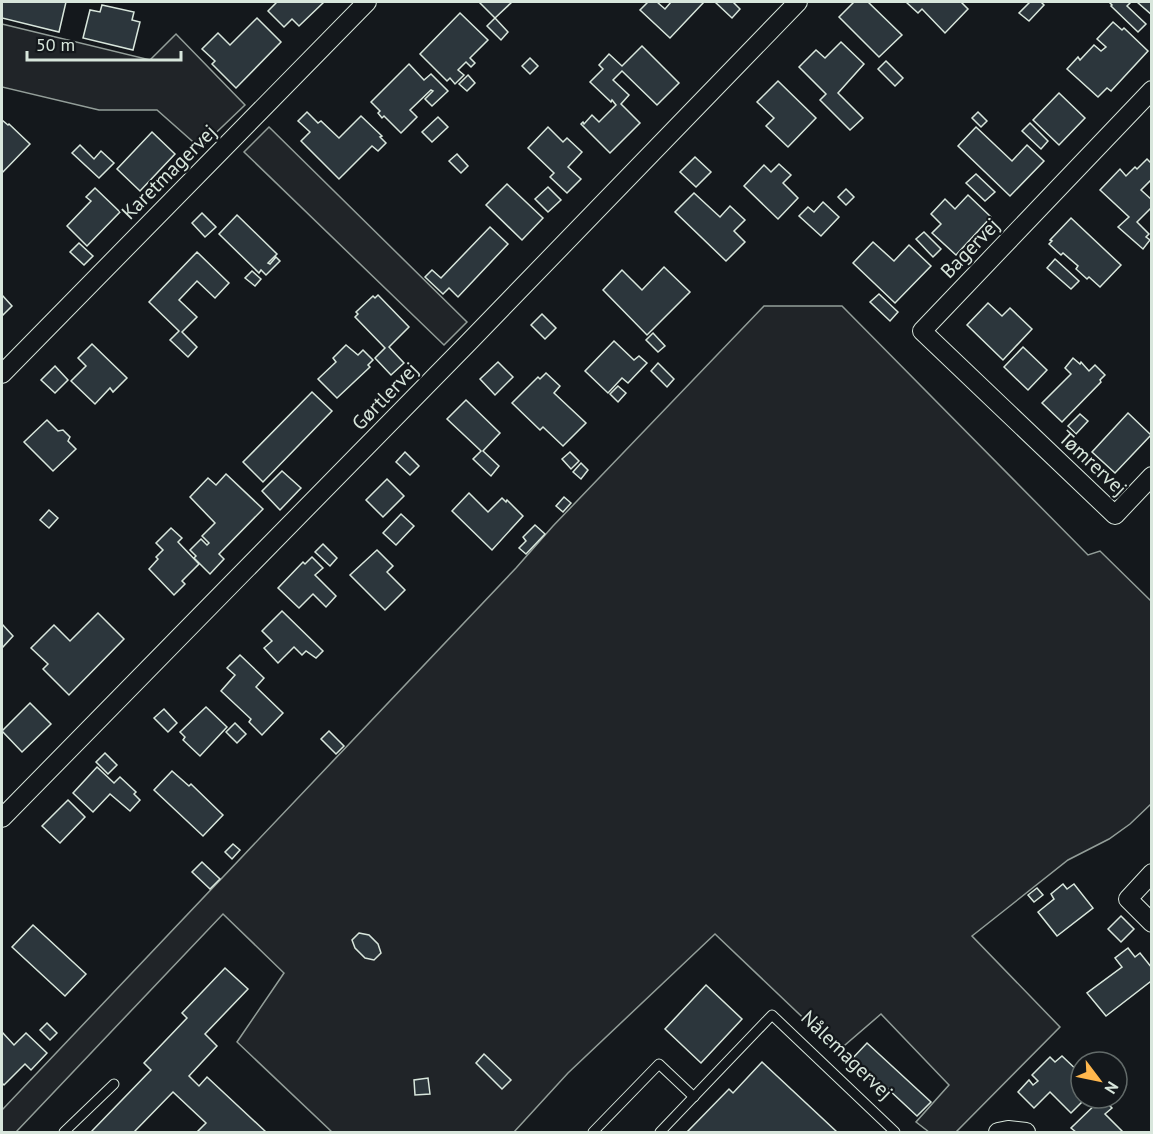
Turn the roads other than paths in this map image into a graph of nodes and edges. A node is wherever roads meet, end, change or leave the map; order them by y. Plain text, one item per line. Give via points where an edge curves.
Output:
1 (367, 2) edge
2 (798, 2) edge
3 (1152, 90) edge
4 (2, 374) edge
5 (1028, 432) joint
6 (1152, 476) edge
7 (2, 818) edge
8 (1152, 873) edge
9 (1152, 923) edge
10 (114, 1084) dead end
11 (694, 1097) junction
12 (64, 1132) edge
13 (593, 1132) edge
14 (660, 1132) edge
15 (895, 1132) edge
16 (998, 1132) edge
17 (1026, 1132) edge

1 - 4 street, Karetmagervej
2 - 7 street, Gørtlervej
3 - 5 street, Bagervej via 922,331
5 - 6 street, Tømrervej via 1115,515
8 - 9 street via 1128,898
10 - 12 lane
11 - 13 lane via 659,1064
11 - 14 lane, Nålemagervej
11 - 15 lane, Nålemagervej via 772,1015
16 - 17 street

